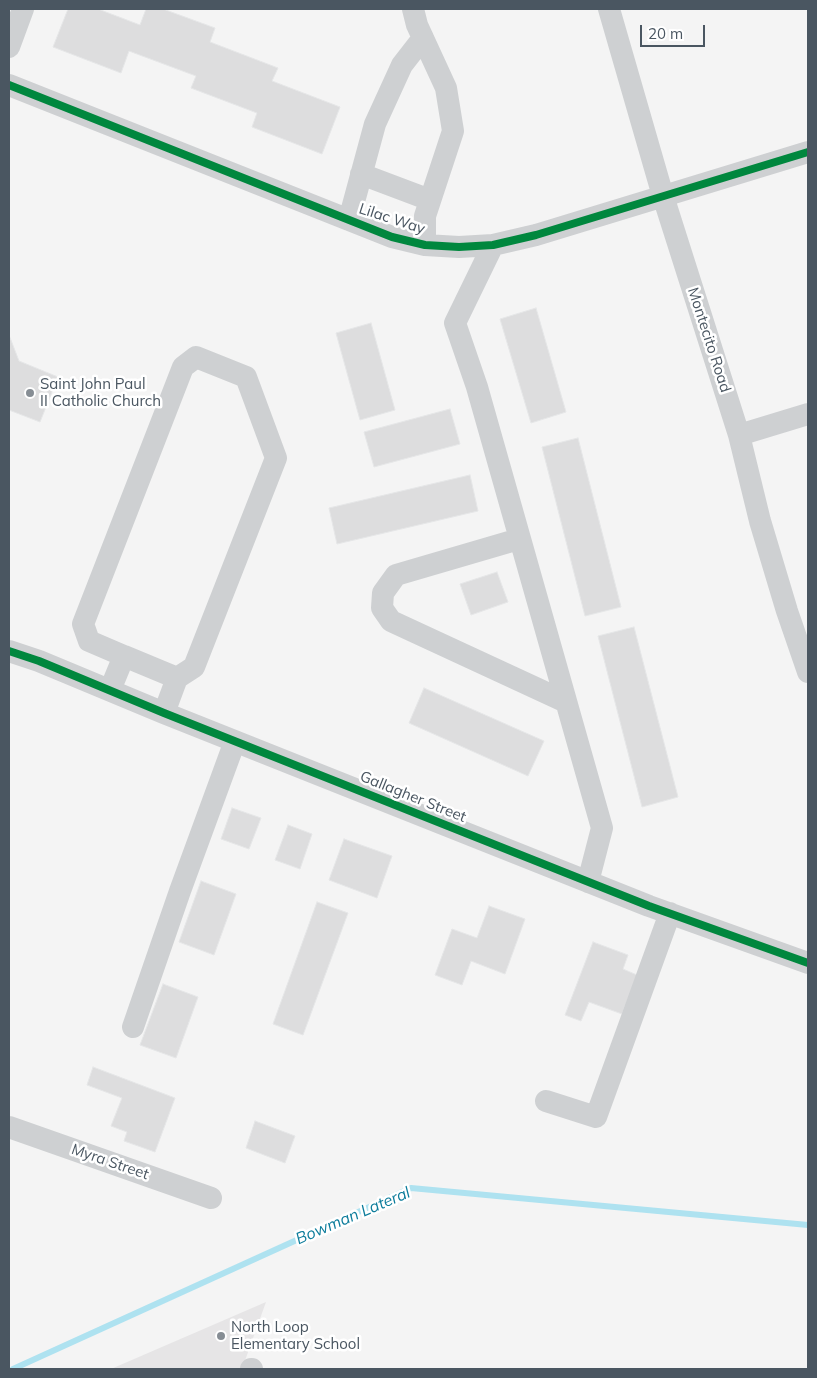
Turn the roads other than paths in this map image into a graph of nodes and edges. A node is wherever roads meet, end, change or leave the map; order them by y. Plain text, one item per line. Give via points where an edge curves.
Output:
1 (23, 9) edge
2 (413, 9) edge
3 (609, 9) edge
4 (11, 36) edge
5 (423, 38) junction
6 (9, 85) edge
7 (808, 152) edge
8 (361, 174) junction
9 (663, 196) junction
10 (430, 200) junction
11 (349, 220) junction
12 (425, 245) junction
13 (493, 245) junction
14 (808, 414) edge
15 (740, 435) junction
16 (520, 539) junction
17 (9, 651) edge
18 (124, 656) junction
19 (808, 672) edge
20 (177, 678) junction
21 (110, 690) junction
22 (566, 702) junction
23 (164, 713) junction
24 (235, 741) junction
25 (588, 882) junction
26 (670, 913) junction
27 (808, 963) edge
28 (132, 1028) dead end
29 (546, 1101) dead end
30 (9, 1127) edge
31 (211, 1198) dead end

1 - 4 street
2 - 5 street
3 - 9 street, Montecito Road
5 - 8 street via 402,64 375,124
5 - 10 street via 446,88 453,131
6 - 11 street, Lilac Way
7 - 9 street, Lilac Way
8 - 10 street
8 - 11 street
9 - 13 street, Lilac Way
9 - 15 street, Montecito Road
10 - 12 street via 425,216
11 - 12 street, Lilac Way via 392,237
12 - 13 street, Lilac Way via 459,248
13 - 16 street via 455,323
14 - 15 street
15 - 19 street, Montecito Road via 760,521
16 - 22 street
16 - 22 street via 396,575 383,593 382,608 391,620
17 - 21 street, Gallagher Street
18 - 20 street
18 - 20 street via 89,641 83,624 183,367 196,357 246,377 276,458 194,667
18 - 21 street
20 - 23 street
21 - 23 street, Gallagher Street
22 - 25 street via 602,828
23 - 24 street, Gallagher Street
24 - 25 street, Gallagher Street
24 - 28 street
25 - 26 street, Gallagher Street
26 - 27 street, Gallagher Street
26 - 29 street via 596,1118
30 - 31 street, Myra Street

